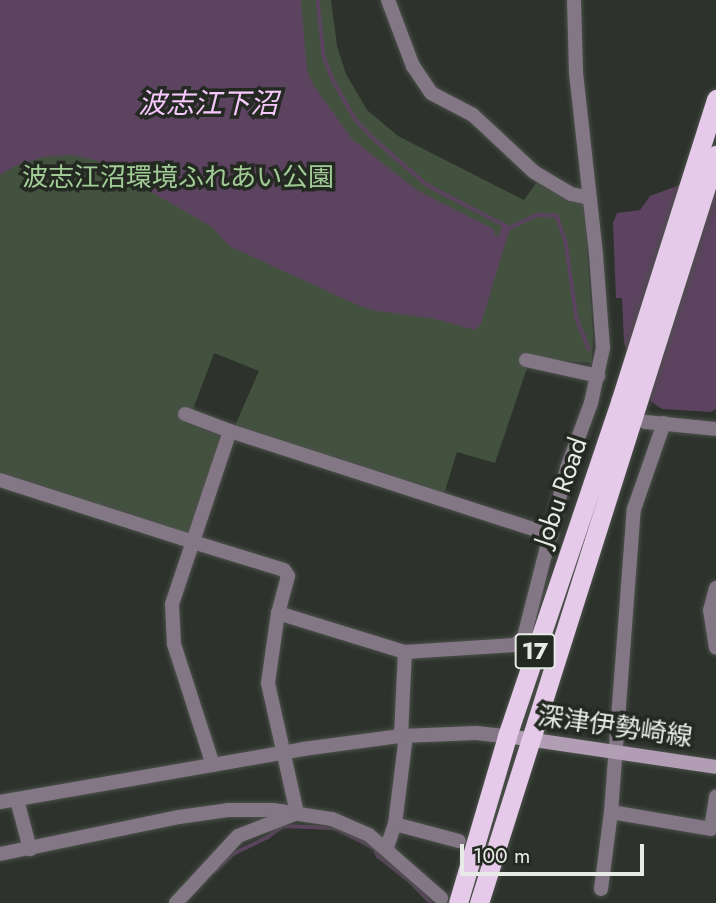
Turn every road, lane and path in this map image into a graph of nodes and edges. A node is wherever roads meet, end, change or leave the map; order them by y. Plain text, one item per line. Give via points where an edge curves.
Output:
1 (388, 0) edge
2 (574, 0) edge
3 (716, 99) edge
4 (716, 155) edge
5 (590, 198) junction
6 (526, 360) dead end
7 (598, 376) junction
8 (619, 408) junction
9 (185, 414) dead end
10 (664, 423) junction
11 (716, 429) edge
12 (230, 431) junction
13 (2, 485) edge
14 (552, 535) junction
15 (192, 542) junction
16 (716, 588) edge
17 (278, 613) junction
18 (530, 640) junction
19 (716, 648) edge
20 (405, 652) junction
21 (404, 736) junction
22 (507, 736) junction
23 (531, 739) junction
24 (614, 750) junction
25 (285, 752) junction
26 (213, 765) junction
27 (716, 767) edge
28 (716, 796) edge
29 (5, 799) edge
30 (611, 812) junction
31 (297, 813) junction
32 (395, 824) junction
33 (459, 841) dead end
34 (387, 847) junction
35 (30, 849) junction
36 (0, 854) edge
37 (601, 889) dead end
38 (450, 900) edge
39 (176, 903) edge
40 (480, 903) edge

1 - 5 street via 413,66 431,93 473,115 534,172 571,194
2 - 5 street via 576,72
3 - 8 highway, Jobu Road / 17
4 - 8 highway, Jobu Road / 17
5 - 7 street via 603,348
6 - 7 street
7 - 8 street
8 - 10 street
8 - 14 street via 567,468
8 - 18 highway, Jobu Road / 17
8 - 23 highway, Jobu Road / 17
9 - 12 street
10 - 11 street
10 - 24 street via 634,509
12 - 14 street
12 - 15 street
13 - 15 street
14 - 18 street
15 - 17 street via 284,570 288,576
15 - 26 street via 172,604 174,644
16 - 19 street via 710,610
17 - 20 street
17 - 25 street via 268,683
18 - 20 street via 515,645
18 - 22 highway, Jobu Road / 17
20 - 21 street
21 - 22 street
21 - 25 street
21 - 32 street
22 - 23 main road, 深津伊勢崎線
22 - 38 highway, Jobu Road / 17
23 - 24 main road, 深津伊勢崎線
23 - 40 highway, Jobu Road / 17
24 - 27 main road, 深津伊勢崎線
24 - 30 street
25 - 26 street
25 - 31 street
26 - 29 street
28 - 30 street via 710,829
29 - 35 street
30 - 37 street
31 - 34 street via 351,826
31 - 35 street via 228,810 102,831
31 - 39 street via 238,836
32 - 33 street
32 - 34 street
34 - 38 street
35 - 36 street

